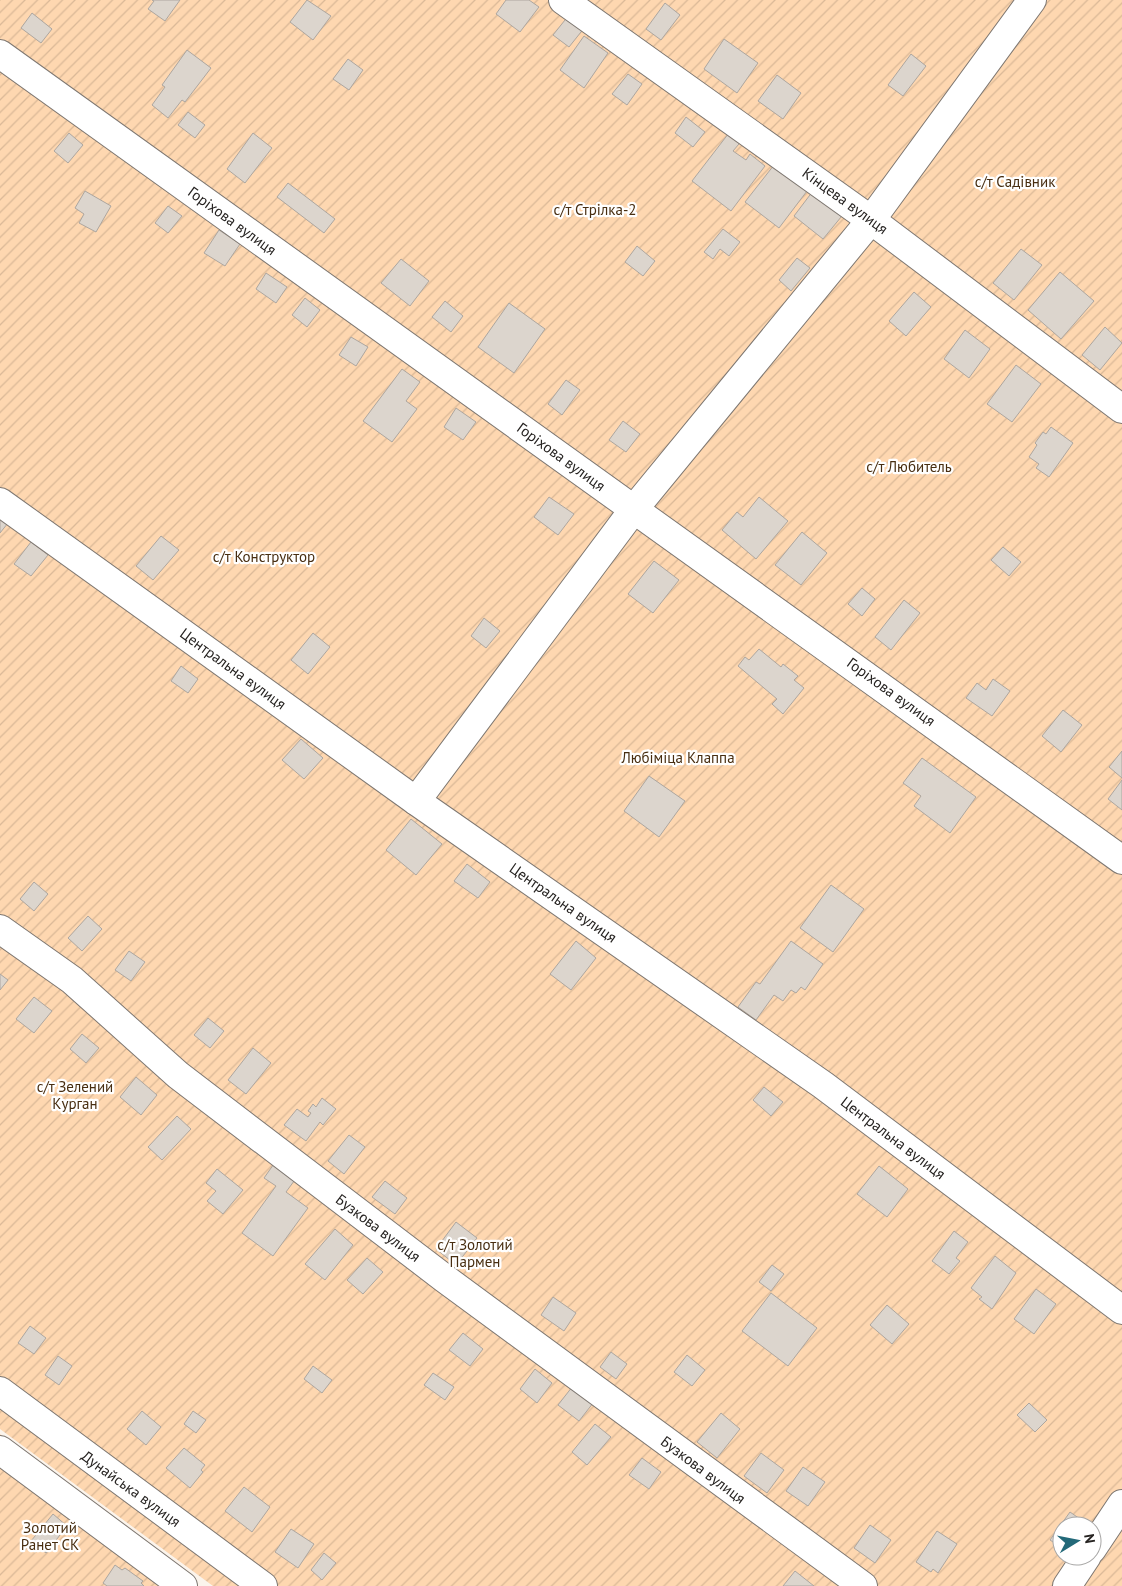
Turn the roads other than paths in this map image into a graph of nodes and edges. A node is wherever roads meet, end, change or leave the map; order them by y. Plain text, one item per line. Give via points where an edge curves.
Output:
1 (563, 0) edge
2 (1032, 0) edge
3 (0, 54) edge
4 (871, 220) junction
5 (1122, 409) edge
6 (0, 502) edge
7 (634, 509) junction
8 (416, 801) junction
9 (1122, 860) edge
10 (0, 929) edge
11 (1122, 1310) edge
12 (0, 1390) edge
13 (0, 1450) edge
14 (1122, 1504) edge
15 (1102, 1534) edge
16 (1080, 1566) edge
17 (183, 1586) edge
18 (263, 1586) edge
19 (863, 1586) edge
20 (1067, 1586) edge

1 - 4 street, Кінцева вулиця
2 - 4 street
3 - 7 street, Горіхова вулиця
4 - 5 street, Кінцева вулиця
4 - 7 street
6 - 8 street, Центральна вулиця
7 - 8 street
7 - 9 street, Горіхова вулиця
8 - 11 street, Центральна вулиця via 823,1085
10 - 19 street, Бузкова вулиця via 72,980 186,1081 452,1284
12 - 18 street, Дунайська вулиця
13 - 17 street
14 - 15 street
16 - 20 street

